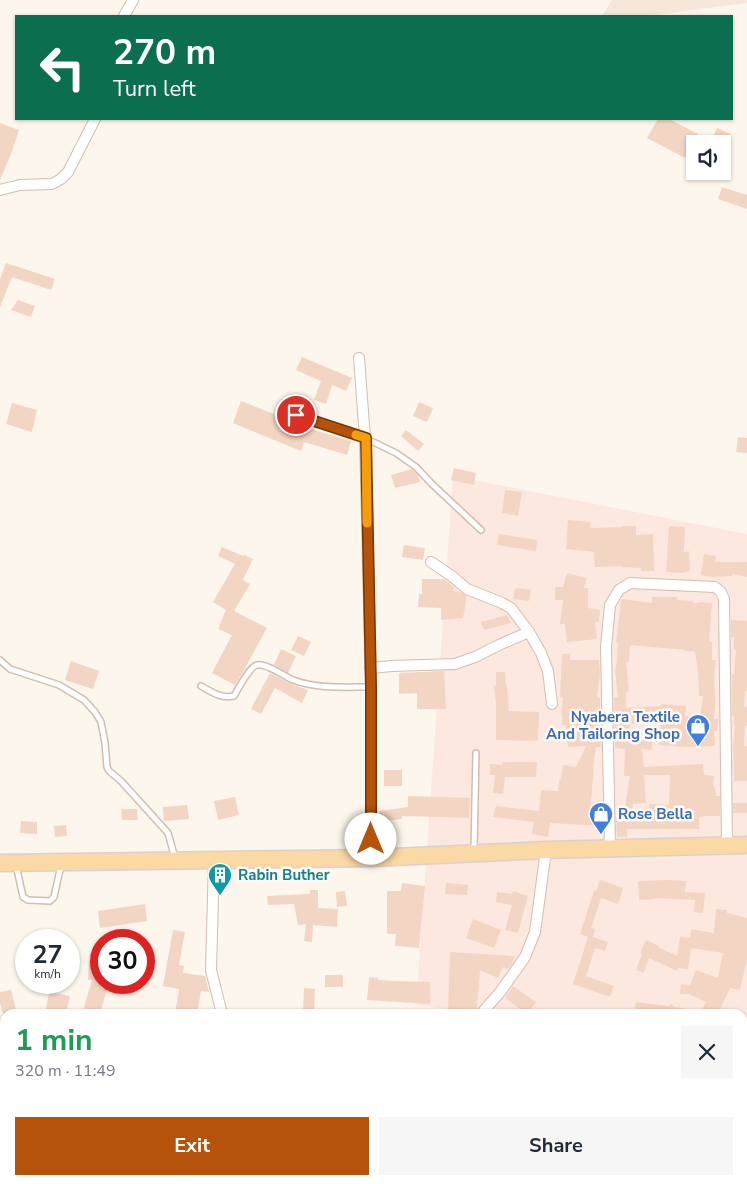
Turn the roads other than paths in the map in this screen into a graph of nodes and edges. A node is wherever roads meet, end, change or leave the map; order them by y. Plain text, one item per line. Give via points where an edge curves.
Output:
1 (133, 0) edge
2 (125, 15) edge
3 (94, 120) edge
4 (0, 190) edge
5 (359, 358) dead end
6 (296, 415) dead end
7 (366, 438) junction
8 (481, 530) dead end
9 (431, 562) dead end
10 (529, 632) junction
11 (0, 660) edge
12 (370, 668) junction
13 (201, 686) dead end
14 (371, 687) junction
15 (552, 704) dead end
16 (476, 753) dead end
17 (728, 845) junction
18 (747, 845) edge
19 (610, 848) junction
20 (546, 850) junction
21 (474, 853) junction
22 (371, 858) junction
23 (214, 860) junction
24 (176, 861) junction
25 (62, 862) junction
26 (8, 863) edge
27 (221, 1009) edge
28 (485, 1009) edge

1 - 2 street
3 - 4 street via 68,172 61,179 52,184
5 - 7 street
6 - 7 lane
7 - 8 lane via 416,466
7 - 12 street
9 - 10 street via 467,589 511,608
10 - 12 street via 455,664
10 - 15 street via 548,671
11 - 24 lane via 10,669 60,685 84,700 95,712 101,722 109,771 168,833
12 - 14 street
13 - 14 lane via 219,696 234,696 254,666 261,665 293,680 312,684
14 - 22 street
16 - 21 lane
17 - 18 main road
17 - 19 main road
17 - 19 street via 724,599 715,587 630,583 619,590 610,605 606,647
19 - 20 main road
20 - 21 main road
20 - 28 street via 534,932 525,957
21 - 22 main road
22 - 23 main road
23 - 24 main road
23 - 27 street via 211,970
24 - 25 main road
25 - 26 main road
25 - 26 lane via 54,897 50,901 23,897

